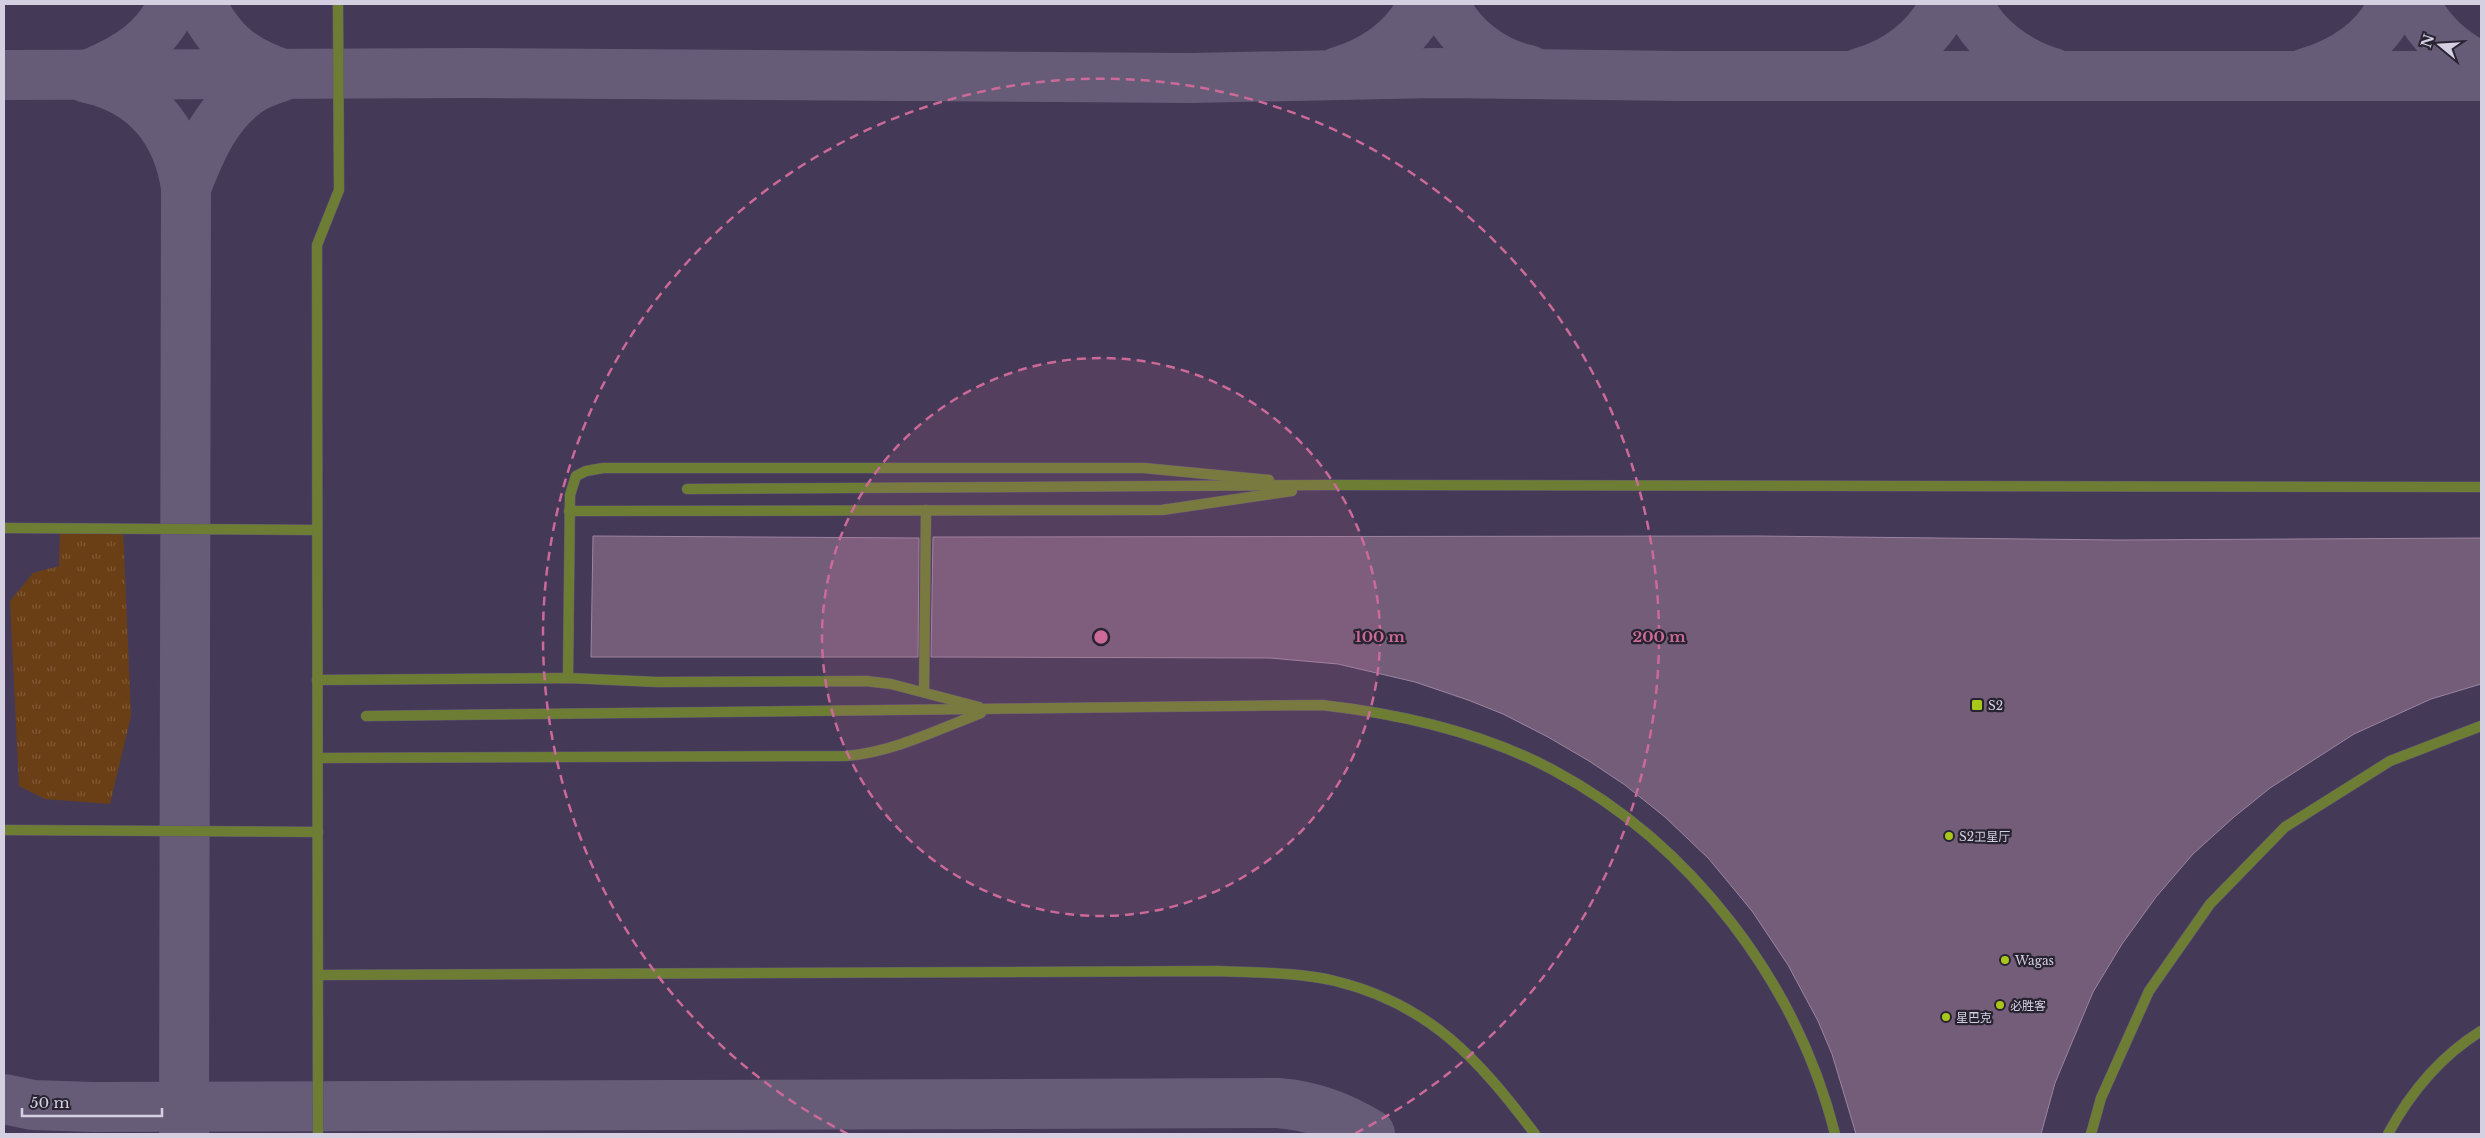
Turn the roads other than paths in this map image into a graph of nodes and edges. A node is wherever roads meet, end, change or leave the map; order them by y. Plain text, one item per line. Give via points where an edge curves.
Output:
1 (338, 4) edge
2 (1328, 485) junction
3 (2481, 487) edge
4 (687, 490) dead end
5 (926, 510) junction
6 (569, 511) junction
7 (4, 528) edge
8 (317, 530) junction
9 (568, 678) junction
10 (317, 680) junction
11 (924, 692) junction
12 (989, 710) junction
13 (366, 716) dead end
14 (2481, 726) edge
15 (318, 758) junction
16 (4, 830) edge
17 (318, 832) junction
18 (318, 975) junction
19 (2481, 1031) edge
20 (318, 1134) edge
21 (1535, 1134) edge
22 (1835, 1134) edge
23 (2092, 1134) edge
24 (2388, 1134) edge

1 - 8 lane via 339,190 317,244
2 - 3 lane
2 - 4 lane
2 - 5 lane via 1162,510
2 - 6 lane via 1144,468 604,468 576,476
5 - 6 lane
5 - 11 lane
6 - 9 lane
7 - 8 lane
8 - 10 lane
9 - 10 lane
9 - 11 lane via 658,682 866,681
10 - 15 lane
11 - 12 lane
12 - 13 lane
12 - 15 lane via 868,754
12 - 22 lane via 1322,705 1378,711 1438,726 1508,750 1553,770 1602,800 1643,831 1686,871 1729,921 1773,982 1803,1040
14 - 23 lane via 2390,761 2285,827 2210,904 2149,991 2102,1098
15 - 17 lane
16 - 17 lane
17 - 18 lane
18 - 20 lane
18 - 21 lane via 1218,971 1295,975 1335,981 1412,1010 1439,1029 1477,1064
19 - 24 lane via 2465,1041 2415,1090

